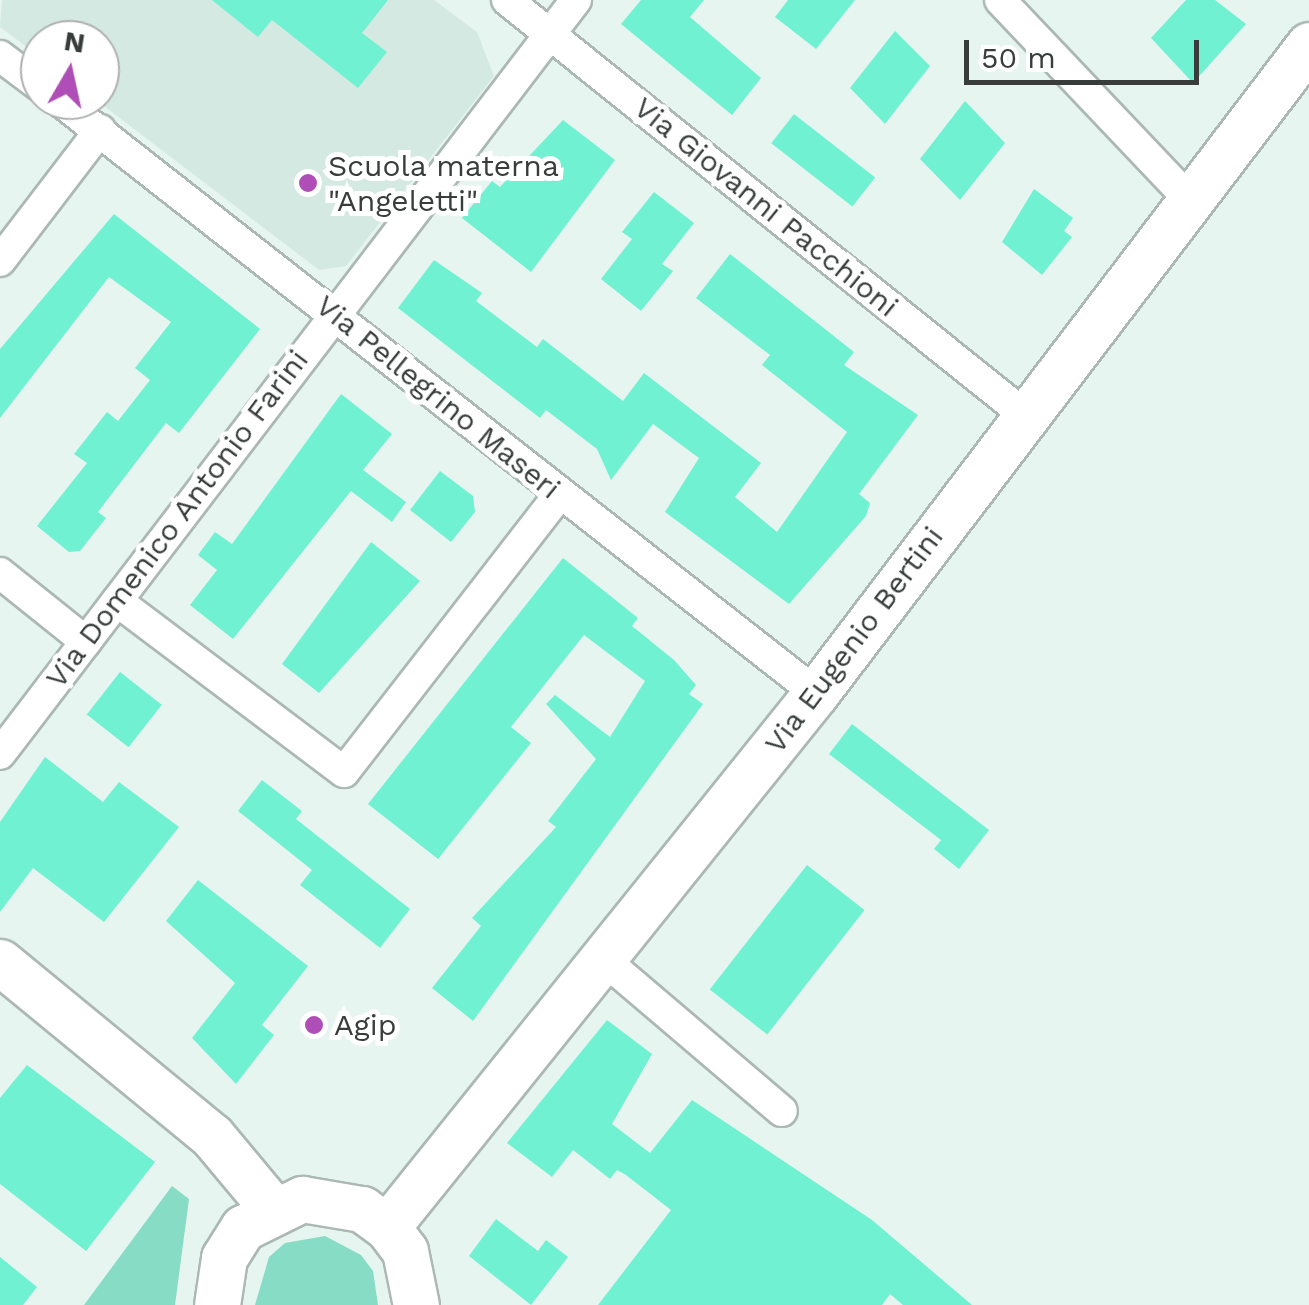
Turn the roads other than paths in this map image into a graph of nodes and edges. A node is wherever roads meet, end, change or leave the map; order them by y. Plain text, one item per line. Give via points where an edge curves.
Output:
1 (507, 0) edge
2 (576, 0) edge
3 (1000, 0) edge
4 (548, 32) junction
5 (1309, 45) edge
6 (86, 120) edge
7 (100, 130) junction
8 (1188, 198) junction
9 (0, 262) edge
10 (332, 312) junction
11 (1025, 414) junction
12 (560, 494) junction
13 (0, 574) edge
14 (117, 601) junction
15 (86, 642) junction
16 (816, 693) junction
17 (0, 754) edge
18 (602, 958) junction
19 (0, 962) edge
20 (782, 1111) dead end
21 (272, 1208) junction
22 (386, 1227) junction
23 (217, 1305) edge
24 (416, 1305) edge

1 - 4 street, Via Giovanni Pacchioni
2 - 4 street, Via Domenico Antonio Farini
3 - 8 street
4 - 10 street, Via Domenico Antonio Farini
4 - 11 street, Via Giovanni Pacchioni
5 - 8 street, Via Eugenio Bertini
6 - 7 street, Via Pellegrino Maseri
7 - 9 street
7 - 10 street, Via Pellegrino Maseri
8 - 11 street, Via Eugenio Bertini
10 - 12 street, Via Pellegrino Maseri
10 - 14 street, Via Domenico Antonio Farini
11 - 16 street, Via Eugenio Bertini
12 - 14 street via 344,772
12 - 16 street, Via Pellegrino Maseri
13 - 15 street
14 - 15 street, Via Domenico Antonio Farini
15 - 17 street, Via Domenico Antonio Farini
16 - 18 street, Via Eugenio Bertini
18 - 20 street
18 - 22 street, Via Eugenio Bertini
19 - 21 street via 212,1136
21 - 22 street via 332,1199
21 - 23 street via 244,1228 224,1258
22 - 24 street via 405,1252

